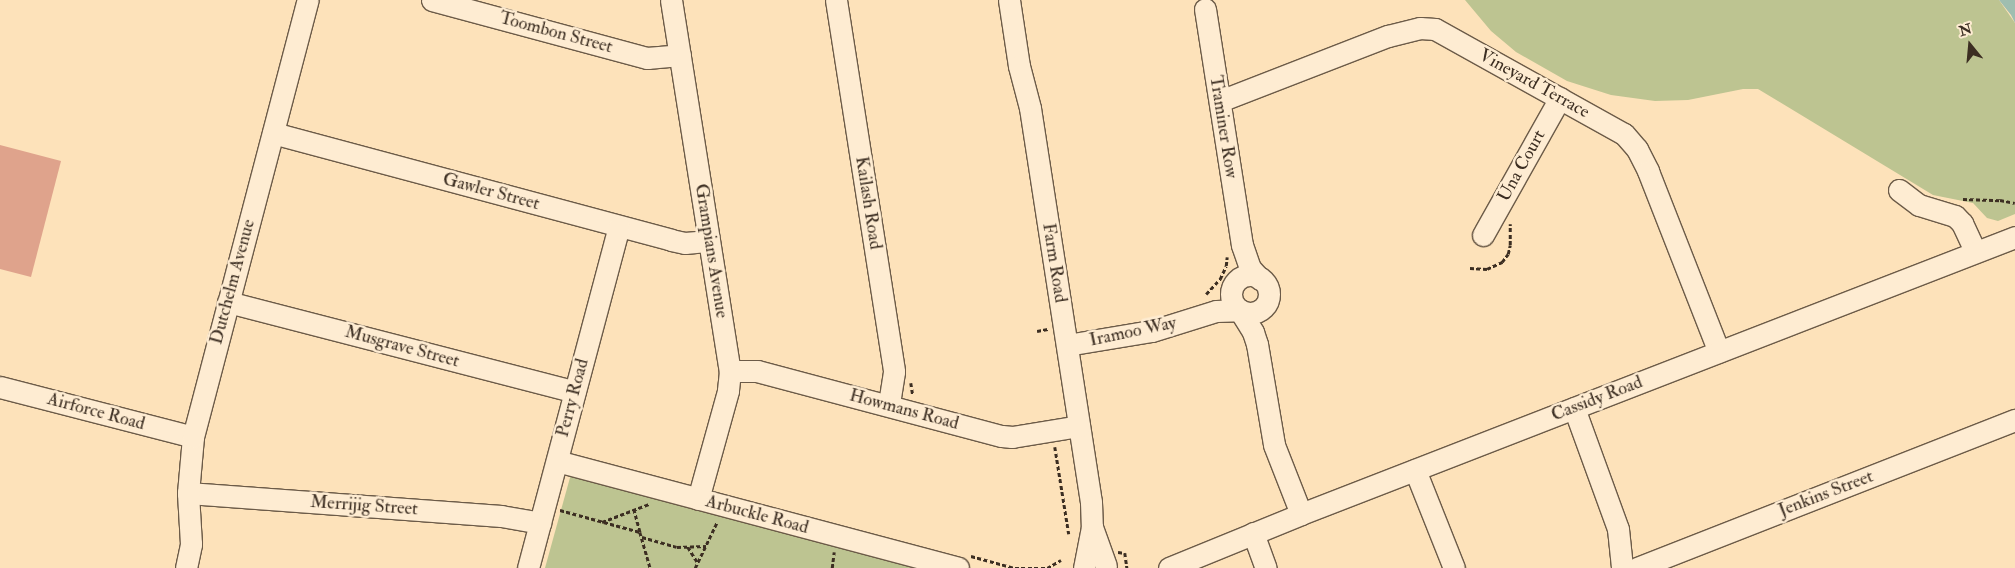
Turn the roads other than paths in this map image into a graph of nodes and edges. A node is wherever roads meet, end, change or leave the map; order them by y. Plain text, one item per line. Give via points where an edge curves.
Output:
1 (308, 0) edge
2 (432, 0) edge
3 (671, 0) edge
4 (836, 0) edge
5 (1009, 0) edge
6 (1205, 9) dead end
7 (680, 55) junction
8 (1560, 98) junction
9 (1220, 101) junction
10 (273, 133) junction
11 (1899, 190) dead end
12 (618, 227) junction
13 (1483, 235) dead end
14 (2015, 237) edge
15 (709, 241) junction
16 (1235, 249) junction
17 (1975, 251) junction
18 (1260, 279) junction
19 (1234, 285) junction
20 (228, 302) junction
21 (1200, 306) junction
22 (1265, 306) junction
23 (1240, 311) junction
24 (1066, 336) junction
25 (1257, 344) junction
26 (1719, 352) junction
27 (730, 371) junction
28 (0, 387) edge
29 (575, 392) junction
30 (889, 405) junction
31 (1574, 408) junction
32 (2015, 420) edge
33 (1079, 426) junction
34 (192, 437) junction
35 (557, 461) junction
36 (1415, 470) junction
37 (188, 493) junction
38 (698, 499) junction
39 (1301, 514) junction
40 (540, 523) junction
41 (1253, 533) junction
42 (1174, 565) edge
43 (945, 566) edge
44 (186, 568) edge
45 (528, 568) edge
46 (1096, 568) edge
47 (1156, 568) edge
48 (1266, 568) edge
49 (1454, 568) edge
50 (1622, 568) edge
51 (1637, 568) edge

1 - 10 street, Dutchelm Avenue
2 - 7 street, Toombon Street via 647,58
3 - 7 street, Grampians Avenue
4 - 30 street, Kailash Road via 894,372
5 - 24 street, Farm Road via 1019,66 1030,108
6 - 9 street, Traminer Row
7 - 15 street, Grampians Avenue
8 - 9 street, Vineyard Terrace via 1435,30 1420,28 1388,36
8 - 13 street, Una Court
8 - 26 street, Vineyard Terrace via 1624,134 1637,149
9 - 16 street, Traminer Row
10 - 12 street, Gawler Street
10 - 20 street, Dutchelm Avenue
11 - 17 street via 1919,205 1955,216 1962,223
12 - 15 street, Gawler Street via 678,242
12 - 29 street, Perry Road
14 - 17 street, Cassidy Road
15 - 27 street, Grampians Avenue
16 - 18 street, Traminer Row
16 - 19 street, Traminer Row via 1240,264
17 - 26 street, Cassidy Road
18 - 19 street via 1247,276
18 - 22 street via 1268,290
19 - 21 street, Iramoo Way via 1216,304
19 - 23 street via 1231,297
20 - 29 street, Musgrave Street
20 - 34 street, Dutchelm Avenue
21 - 23 street, Iramoo Way via 1216,311
21 - 24 street, Iramoo Way via 1152,332
22 - 23 street via 1253,313
22 - 25 street
23 - 25 street
24 - 33 street, Farm Road
25 - 39 street via 1274,445
26 - 31 street, Cassidy Road
27 - 30 street, Howmans Road via 757,371
27 - 38 street, Grampians Avenue via 728,391
28 - 34 street, Airforce Road
29 - 35 street, Perry Road
30 - 33 street, Howmans Road via 1002,436
31 - 36 street, Cassidy Road
31 - 50 street via 1618,529
32 - 51 street, Jenkins Street
33 - 46 street, Farm Road via 1091,502
34 - 37 street, Dutchelm Avenue
35 - 38 street, Arbuckle Road
35 - 40 street, Perry Road
36 - 39 street, Cassidy Road
36 - 49 street
37 - 40 street, Merrijig Street via 501,516
37 - 44 street, Dutchelm Avenue via 191,544
38 - 43 street, Arbuckle Road
39 - 41 street, Cassidy Road
40 - 45 street, Perry Road
41 - 42 street, Cassidy Road
41 - 48 street
42 - 47 street, Cassidy Road

